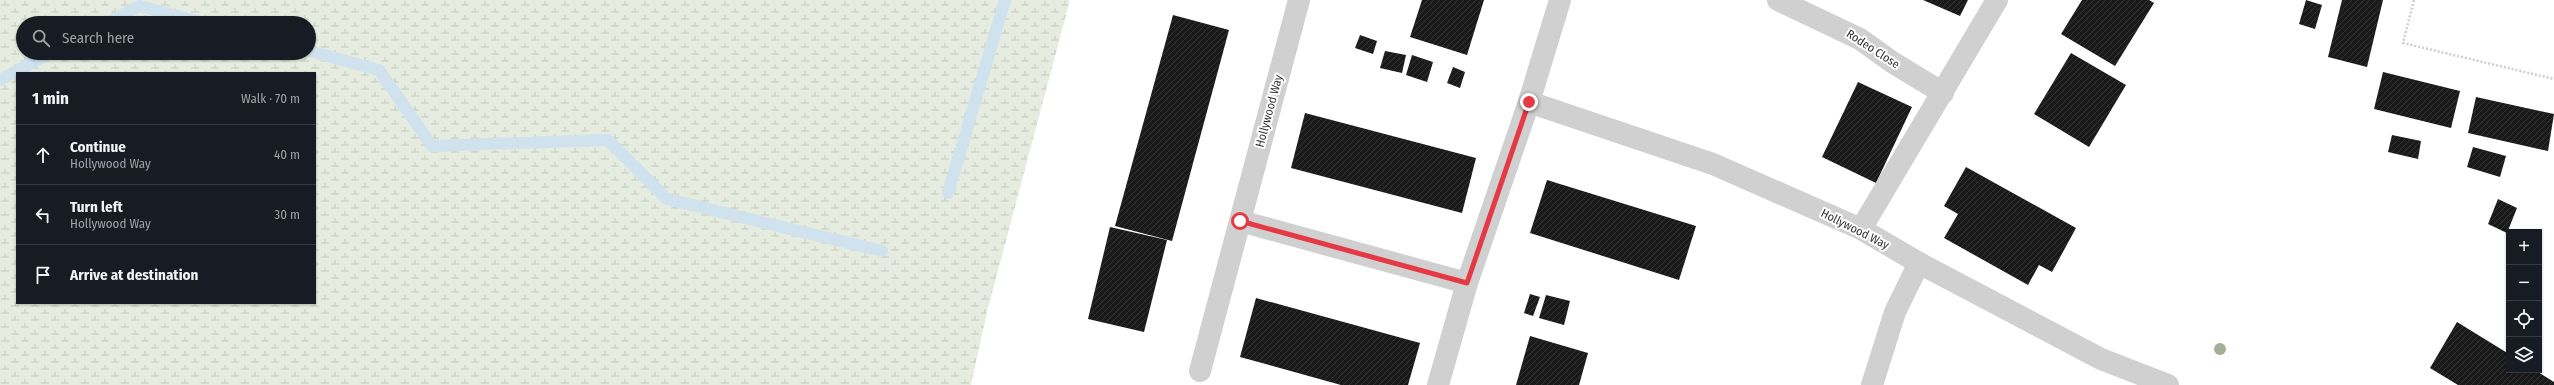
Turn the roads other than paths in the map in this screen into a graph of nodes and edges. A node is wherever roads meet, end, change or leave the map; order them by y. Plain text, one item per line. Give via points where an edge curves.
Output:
1 (1299, 0) edge
2 (1560, 0) edge
3 (1778, 0) edge
4 (1997, 0) edge
5 (1943, 93) junction
6 (1529, 102) junction
7 (1240, 221) junction
8 (1861, 229) junction
9 (1919, 263) junction
10 (1467, 283) junction
11 (1200, 371) dead end
12 (1438, 385) edge
13 (1872, 385) edge
14 (2168, 385) edge

1 - 7 street, Hollywood Way
2 - 6 street
3 - 5 street, Rodeo Close via 1860,39
4 - 5 street
5 - 8 street
6 - 8 street, Hollywood Way via 1713,164
6 - 10 street
7 - 10 street
7 - 11 street, Hollywood Way
8 - 9 street, Hollywood Way
9 - 13 street via 1895,312
9 - 14 street, Hollywood Way via 2101,359
10 - 12 street

